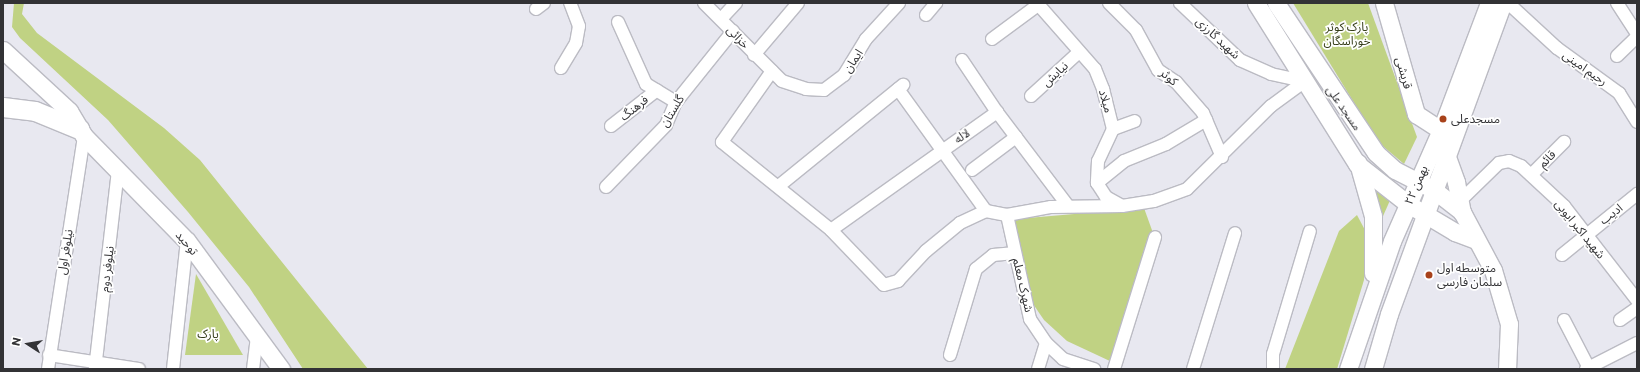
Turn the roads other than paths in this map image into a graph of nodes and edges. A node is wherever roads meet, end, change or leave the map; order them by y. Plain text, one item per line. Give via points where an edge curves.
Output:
1 (570, 3) edge
2 (704, 3) edge
3 (736, 3) edge
4 (798, 3) edge
5 (899, 3) edge
6 (936, 3) edge
7 (1109, 3) edge
8 (1180, 3) edge
9 (1256, 3) edge
10 (1276, 3) edge
11 (1384, 3) edge
12 (1489, 3) edge
13 (1503, 3) edge
14 (1508, 3) edge
15 (1617, 3) edge
16 (1038, 4) edge
17 (926, 16) dead end
18 (721, 19) junction
19 (618, 22) dead end
20 (732, 30) junction
21 (1637, 36) edge
22 (992, 39) dead end
23 (3, 50) edge
24 (1079, 52) junction
25 (754, 55) junction
26 (1617, 56) dead end
27 (962, 60) dead end
28 (3, 65) edge
29 (561, 68) dead end
30 (772, 72) junction
31 (1305, 81) junction
32 (657, 90) junction
33 (1031, 96) dead end
34 (676, 102) junction
35 (3, 107) edge
36 (997, 112) junction
37 (1206, 120) junction
38 (1135, 121) dead end
39 (1637, 122) edge
40 (611, 126) dead end
41 (1113, 129) junction
42 (81, 133) junction
43 (1438, 136) junction
44 (1016, 137) junction
45 (1564, 142) dead end
46 (1372, 148) junction
47 (943, 149) junction
48 (1222, 157) junction
49 (1447, 157) junction
50 (1357, 164) junction
51 (118, 169) junction
52 (972, 170) dead end
53 (1395, 170) junction
54 (1531, 175) junction
55 (1097, 183) junction
56 (1417, 184) junction
57 (780, 185) junction
58 (606, 187) dead end
59 (1434, 190) junction
60 (1637, 194) edge
61 (1408, 204) junction
62 (1068, 206) junction
63 (1122, 206) junction
64 (1461, 206) junction
65 (986, 211) junction
66 (1426, 214) junction
67 (1007, 215) junction
68 (831, 230) junction
69 (1310, 231) dead end
70 (1235, 233) dead end
71 (1585, 234) junction
72 (1155, 237) dead end
73 (1476, 240) junction
74 (187, 241) junction
75 (1015, 253) junction
76 (1562, 255) dead end
77 (1637, 300) edge
78 (1369, 305) junction
79 (1637, 308) edge
80 (1564, 320) dead end
81 (1620, 320) dead end
82 (257, 335) junction
83 (1046, 343) junction
84 (1637, 343) edge
85 (49, 355) junction
86 (950, 355) dead end
87 (95, 366) edge
88 (1592, 368) edge
89 (48, 369) edge
90 (139, 369) edge
91 (173, 369) edge
92 (253, 369) edge
93 (280, 369) edge
94 (1038, 369) edge
95 (1094, 369) edge
96 (1114, 369) edge
97 (1193, 369) edge
98 (1273, 369) edge
99 (1348, 369) edge
100 (1373, 369) edge
101 (1507, 369) edge

1 - 29 street via 579,26 576,43
2 - 18 street, خزائی
3 - 18 street
4 - 25 street
5 - 30 street, ایمان via 866,39 844,75 824,90 806,89 782,81
6 - 17 street
7 - 37 street, کوثر via 1136,30 1158,70 1176,82
8 - 31 street, شهید گارزی via 1240,60 1271,74
9 - 31 main road
10 - 46 main road, مسجد علی
11 - 43 main road, قریشی via 1416,114
12 - 43 main road, ۲۲ بهمن
13 - 49 main road, ۲۲ بهمن
14 - 39 street, رحیم امینی via 1557,48 1619,93
15 - 21 street
16 - 22 street
16 - 24 street, میلاد
18 - 20 street, خزائی
19 - 32 street via 646,84
20 - 25 street, خزائی
20 - 34 street, گلستان
21 - 26 street
23 - 42 main road, توحید via 69,111
24 - 33 street, نیایش
24 - 41 street, میلاد via 1095,69
25 - 30 street, خزائی
27 - 36 street
28 - 42 main road, توحید via 59,117
30 - 57 street via 722,142 766,181
31 - 48 street via 1271,106
31 - 50 main road
32 - 34 street
32 - 40 street, فرهنگ
34 - 58 street, گلستان via 666,125
35 - 42 main road via 35,111
36 - 44 street
36 - 47 street, لاله
37 - 48 street, کوثر
37 - 55 street via 1166,144 1124,161
38 - 41 street
41 - 55 street, میلاد via 1098,161
42 - 51 main road, توحید
42 - 85 street, نیلوفر اول
43 - 53 main road via 1416,162
43 - 56 main road, ۲۲ بهمن
44 - 52 street
44 - 62 street
45 - 54 street, قائم
46 - 50 main road
46 - 53 main road, مسجد علی
47 - 57 street via 901,87
47 - 65 street
47 - 68 street, لاله
48 - 63 street via 1187,189 1154,201
49 - 59 main road, ۲۲ بهمن
49 - 64 main road
50 - 61 main road
50 - 78 main road via 1369,197 1376,233
51 - 74 main road, توحید
51 - 87 street, نیلوفر دوم
53 - 56 main road, مسجد علی
54 - 64 street, شهید اکبر ایوبی via 1509,161 1499,163
54 - 71 street, شهید اکبر ایوبی via 1564,206
55 - 63 street via 1106,197
56 - 59 main road, مسجد علی
56 - 61 main road, ۲۲ بهمن
57 - 68 street
59 - 64 main road, مسجد علی
59 - 66 main road, ۲۲ بهمن
60 - 71 street, ادیب
61 - 66 main road
61 - 78 main road, ۲۲ بهمن
62 - 63 street
62 - 67 street
64 - 73 main road
65 - 67 street
65 - 68 street via 960,223 926,250 898,281 884,285
66 - 73 main road
66 - 100 main road, ۲۲ بهمن
67 - 75 street, شهرک معلم
69 - 98 street via 1273,354
70 - 97 street
71 - 76 street, ادیب
71 - 77 street, شهید اکبر ایوبی
72 - 96 street
73 - 101 main road via 1493,270 1509,324
74 - 82 main road, توحید
74 - 91 street
75 - 83 street, شهرک معلم via 1030,319
75 - 86 street via 993,255 976,269
78 - 99 main road, ۲۲ بهمن
79 - 81 street
80 - 88 street
82 - 92 street
82 - 93 main road, توحید
83 - 94 street
83 - 95 street, شهرک معلم via 1063,359
84 - 88 street
85 - 87 street
85 - 89 street, نیلوفر اول
87 - 90 street

